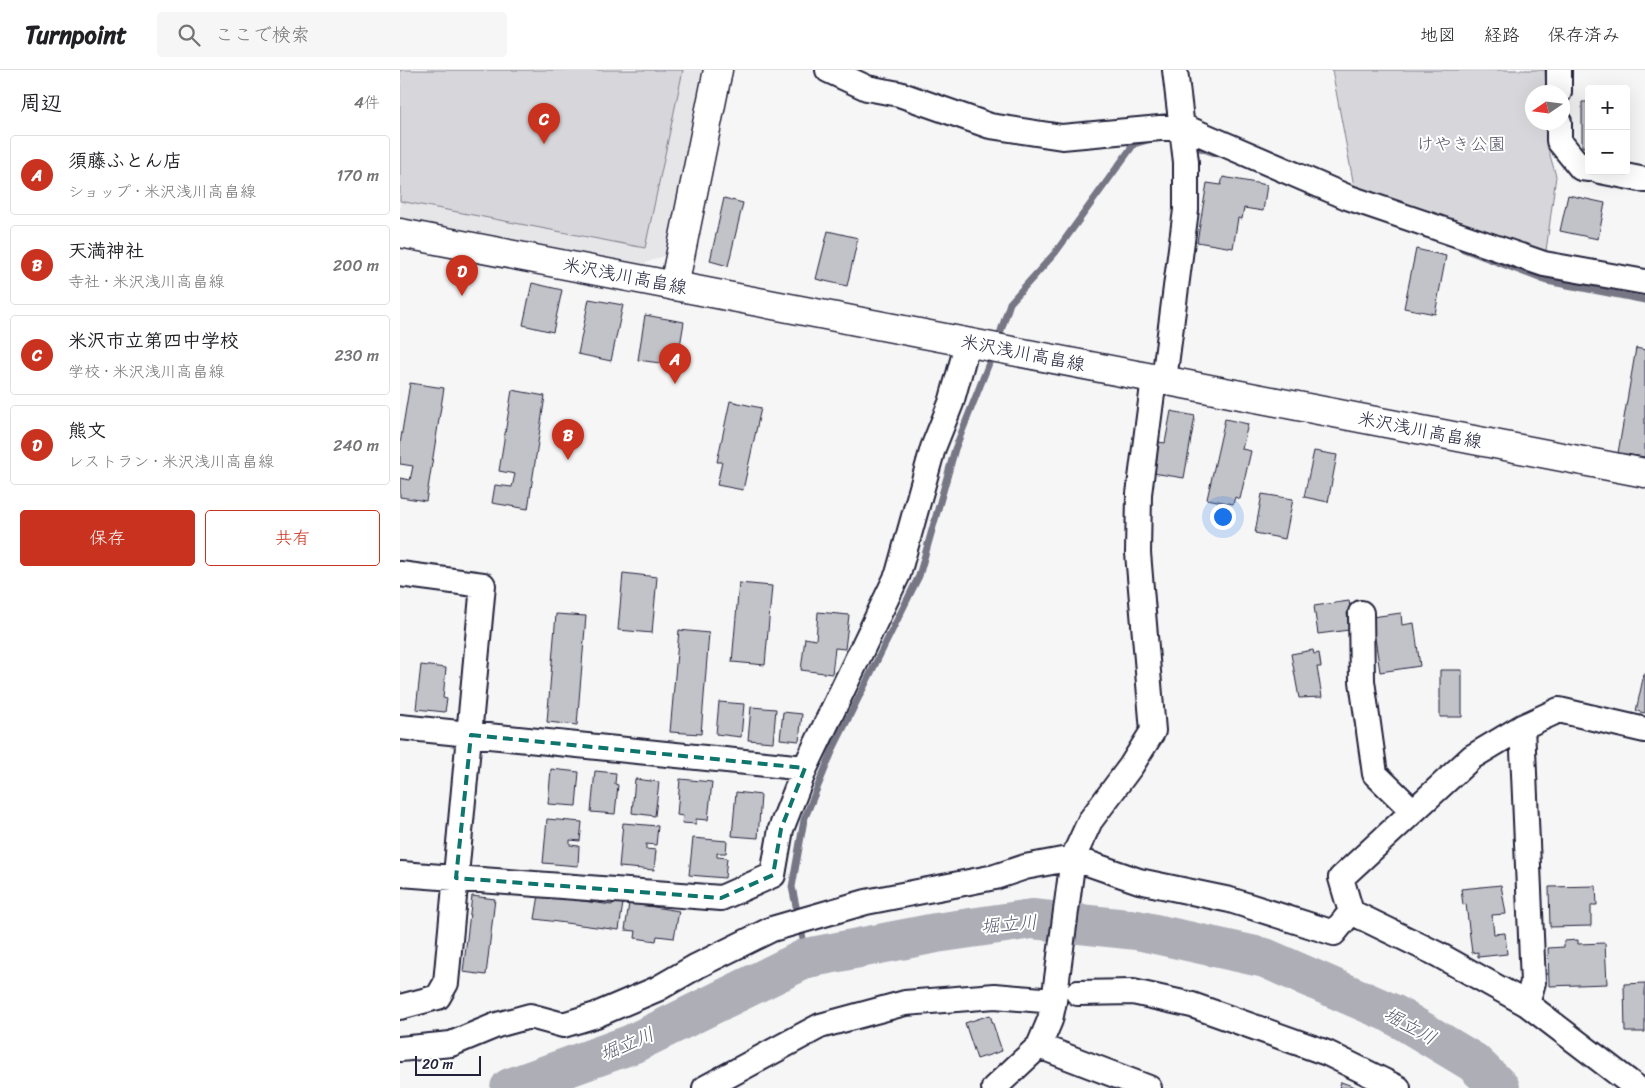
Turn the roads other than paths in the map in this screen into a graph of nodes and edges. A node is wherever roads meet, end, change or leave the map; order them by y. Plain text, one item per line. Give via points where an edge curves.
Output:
1 (718, 70) edge
2 (828, 70) edge
3 (1175, 70) edge
4 (1559, 70) edge
5 (1559, 85) edge
6 (1182, 130) junction
7 (1559, 130) edge
8 (1585, 168) edge
9 (1620, 175) edge
10 (1645, 180) edge
11 (400, 233) edge
12 (1645, 282) edge
13 (674, 286) junction
14 (968, 342) junction
15 (1159, 379) junction
16 (1645, 473) edge
17 (400, 574) edge
18 (1361, 613) dead end
19 (400, 727) edge
20 (1522, 727) junction
21 (1645, 730) edge
22 (471, 735) junction
23 (805, 768) junction
24 (1413, 811) junction
25 (1073, 858) junction
26 (401, 874) dead end
27 (456, 878) junction
28 (1351, 912) junction
29 (1078, 993) dead end
30 (1055, 994) junction
31 (1527, 1004) junction
32 (400, 1007) edge
33 (1039, 1046) junction
34 (400, 1049) edge
35 (705, 1088) edge
36 (994, 1088) edge
37 (1149, 1088) edge
38 (1398, 1088) edge
39 (1637, 1088) edge

1 - 13 main road
2 - 6 street via 867,88 899,94 990,126 1062,137
3 - 6 street
4 - 5 street
6 - 12 street via 1347,197 1544,264
6 - 15 street via 1186,210
7 - 8 street via 1559,141 1581,168
9 - 10 street
11 - 13 main road, 米沢浅川高畠線
13 - 14 main road, 米沢浅川高畠線
14 - 15 main road, 米沢浅川高畠線
14 - 23 street via 951,403 927,466 898,574
15 - 16 main road, 米沢浅川高畠線
15 - 25 street via 1139,494 1138,553 1153,731 1090,820
17 - 22 street via 484,585
18 - 24 street via 1362,681 1375,774
19 - 22 street
20 - 21 street via 1559,710
20 - 24 street via 1472,757
20 - 31 street via 1533,982
22 - 23 street
22 - 27 street
23 - 27 street via 781,829 773,875 721,898
24 - 28 street via 1341,878
25 - 28 street via 1139,881 1230,900 1334,933
25 - 30 street
25 - 34 street via 866,902 772,929 657,989 563,1025 530,1016 497,1025 451,1044
26 - 27 street
27 - 32 street via 446,983 438,997
28 - 31 street via 1439,955
29 - 38 street via 1133,992 1192,1004 1327,1054
30 - 33 street via 1050,1020
30 - 35 street via 905,1003 820,1026
31 - 39 street
33 - 36 street
33 - 37 street

